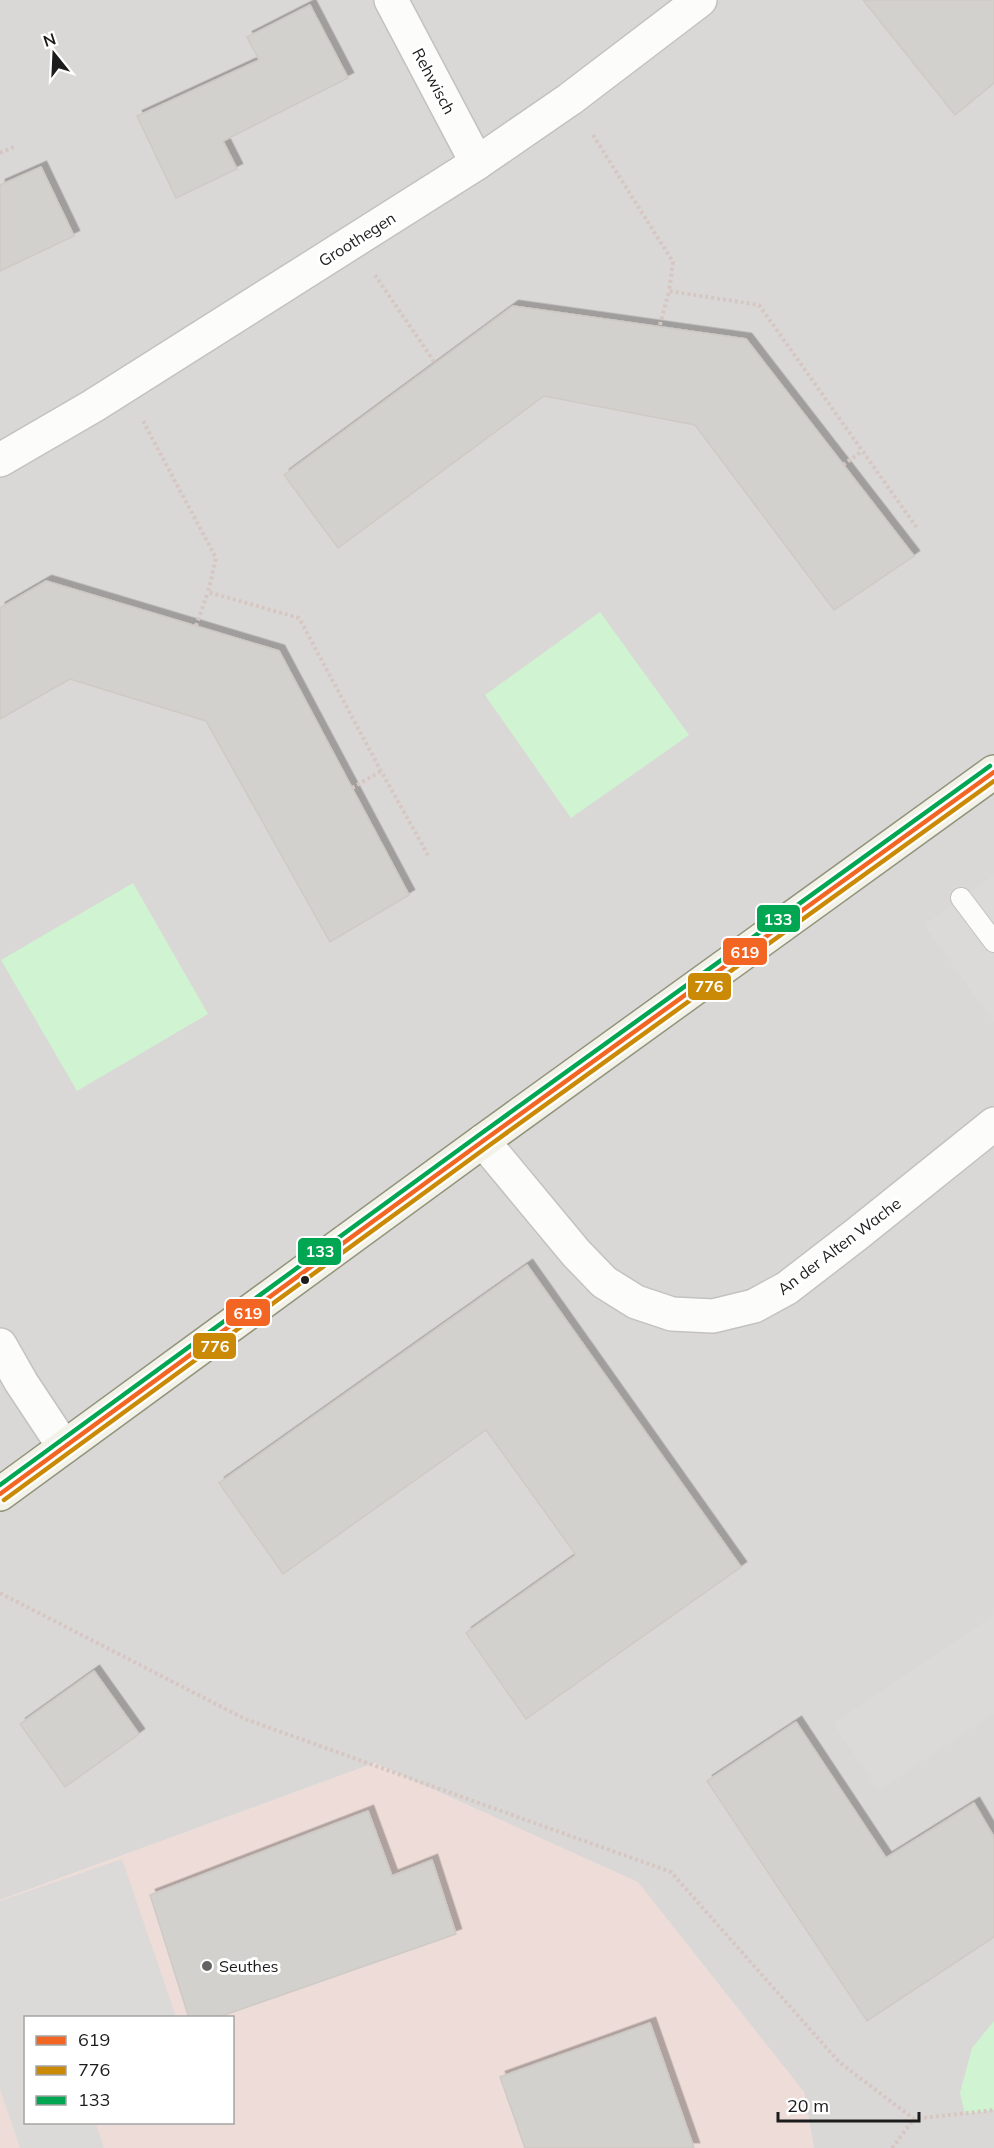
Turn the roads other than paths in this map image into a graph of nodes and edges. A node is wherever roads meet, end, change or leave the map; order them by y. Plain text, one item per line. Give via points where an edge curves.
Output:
1 (391, 0) edge
2 (700, 0) edge
3 (477, 163) junction
4 (0, 460) edge
5 (994, 772) edge
6 (961, 898) dead end
7 (994, 942) edge
8 (994, 1124) edge
9 (483, 1141) junction
10 (0, 1345) edge
11 (64, 1447) junction
12 (0, 1494) edge

1 - 3 street, Rehwisch
2 - 3 street, Groothegen via 570,99
3 - 4 street, Groothegen
5 - 9 main road
6 - 7 lane
8 - 9 street, An der Alten Wache via 787,1288 754,1306 713,1316 672,1314 636,1302 604,1282
9 - 11 main road
10 - 11 street
11 - 12 main road

